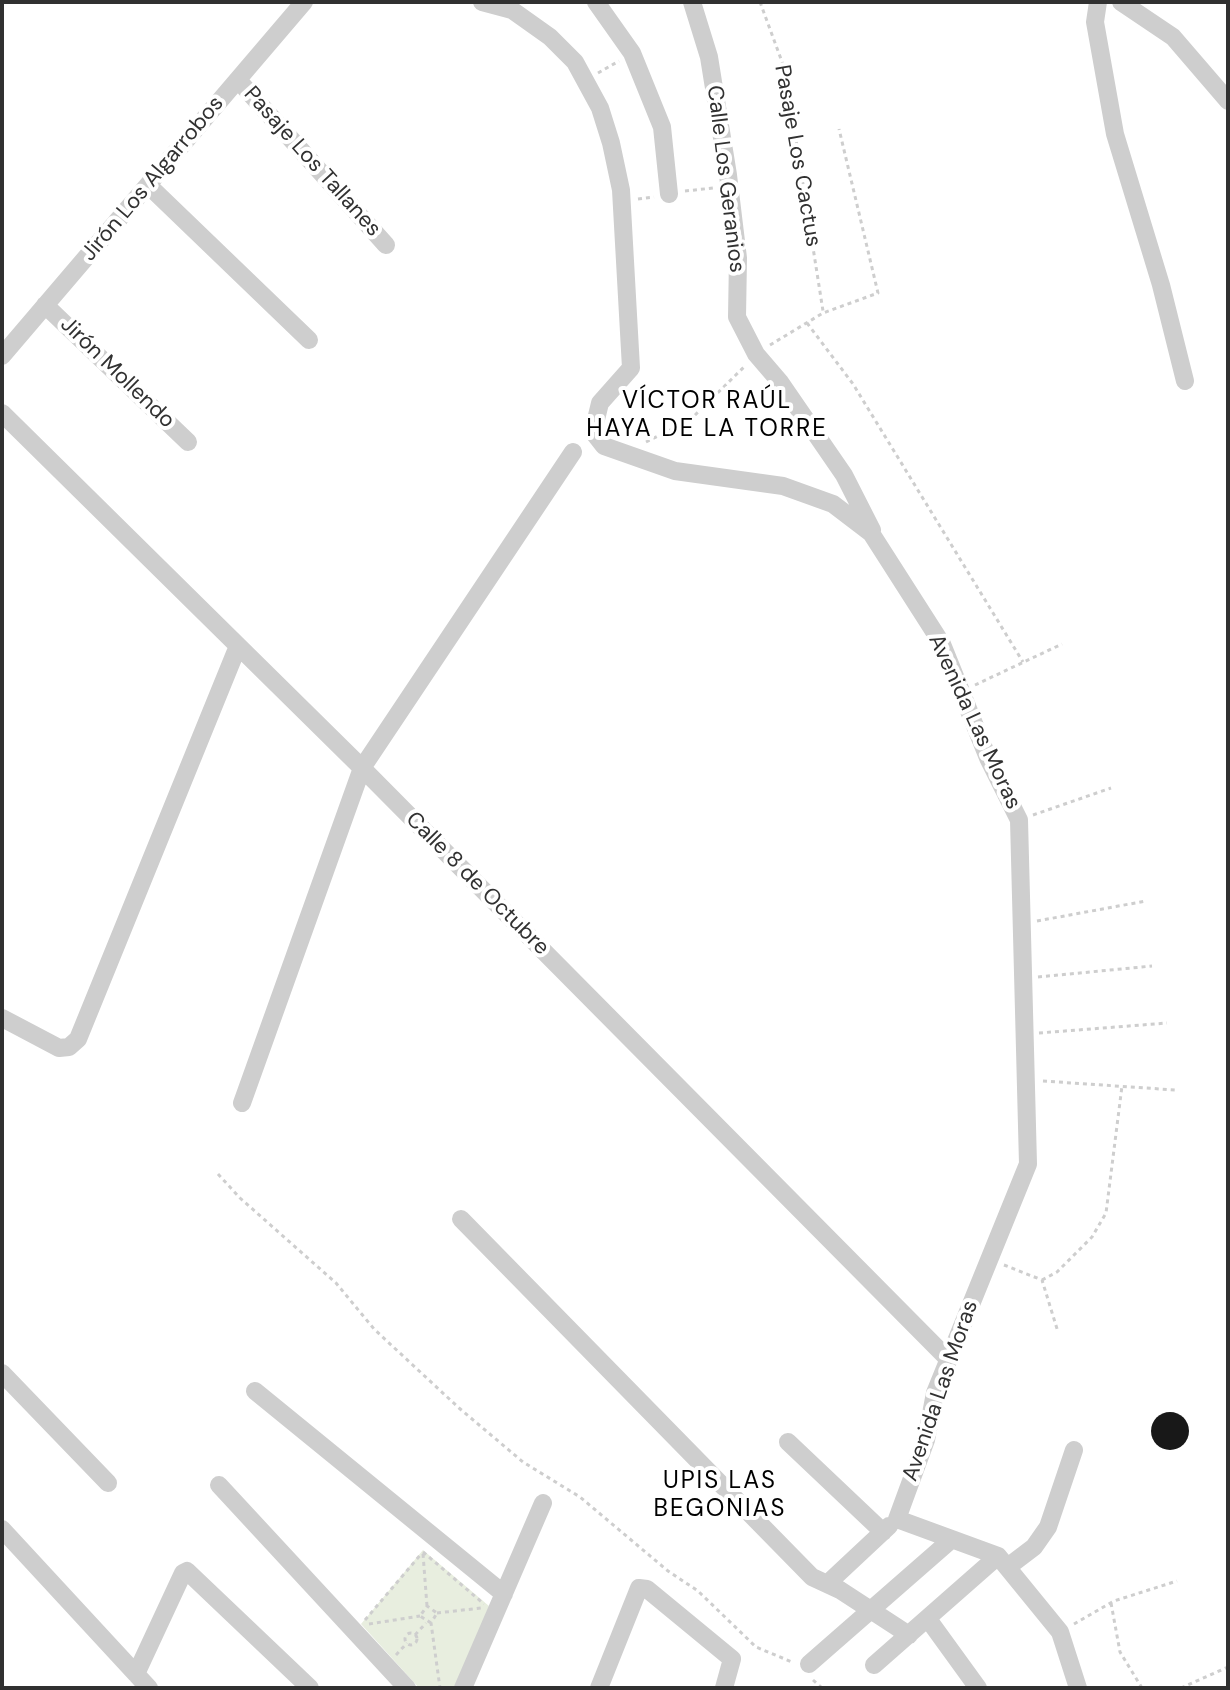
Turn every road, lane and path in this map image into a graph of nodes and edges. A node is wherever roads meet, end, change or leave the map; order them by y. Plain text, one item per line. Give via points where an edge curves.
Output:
1 (304, 2) edge
2 (484, 2) edge
3 (596, 2) edge
4 (692, 2) edge
5 (760, 2) edge
6 (1098, 2) edge
7 (1121, 2) edge
8 (632, 53) junction
9 (238, 80) junction
10 (585, 81) junction
11 (1228, 101) edge
12 (839, 129) dead end
13 (148, 185) junction
14 (669, 194) dead end
15 (386, 245) dead end
16 (878, 293) dead end
17 (45, 305) junction
18 (823, 313) dead end
19 (807, 323) dead end
20 (309, 340) dead end
21 (2, 356) edge
22 (1185, 381) dead end
23 (2, 413) edge
24 (188, 442) dead end
25 (573, 452) dead end
26 (882, 551) junction
27 (1062, 644) dead end
28 (238, 646) junction
29 (1023, 662) junction
30 (961, 691) junction
31 (362, 768) junction
32 (1111, 788) dead end
33 (1019, 820) junction
34 (1146, 901) dead end
35 (1021, 924) junction
36 (1152, 966) dead end
37 (1022, 978) junction
38 (2, 1018) edge
39 (1167, 1023) dead end
40 (1023, 1034) junction
41 (1025, 1080) junction
42 (1122, 1086) junction
43 (1175, 1090) dead end
44 (242, 1103) dead end
45 (218, 1174) dead end
46 (461, 1219) dead end
47 (989, 1260) junction
48 (1042, 1280) junction
49 (1058, 1332) dead end
50 (949, 1360) junction
51 (2, 1373) edge
52 (255, 1391) dead end
53 (788, 1442) dead end
54 (1074, 1450) dead end
55 (108, 1483) dead end
56 (219, 1485) dead end
57 (543, 1503) dead end
58 (897, 1519) junction
59 (2, 1529) edge
60 (883, 1532) junction
61 (952, 1539) junction
62 (428, 1545) junction
63 (1004, 1561) junction
64 (1177, 1581) dead end
65 (827, 1584) junction
66 (504, 1594) junction
67 (1111, 1603) junction
68 (427, 1606) junction
69 (487, 1607) junction
70 (870, 1610) junction
71 (437, 1613) junction
72 (420, 1616) junction
73 (928, 1619) junction
74 (482, 1620) dead end
75 (428, 1623) junction
76 (1060, 1632) junction
77 (415, 1635) junction
78 (909, 1635) junction
79 (407, 1643) junction
80 (393, 1658) dead end
81 (874, 1665) dead end
82 (1228, 1667) edge
83 (805, 1668) junction
84 (143, 1681) edge
85 (310, 1688) edge
86 (407, 1688) edge
87 (440, 1688) edge
88 (463, 1688) edge
89 (599, 1688) edge
90 (724, 1688) edge
91 (822, 1688) edge
92 (978, 1688) edge
93 (1078, 1688) edge
94 (1142, 1688) edge
95 (1181, 1688) edge

1 - 9 street, Jirón Los Algarrobos
2 - 10 street, Avenida Las Moras via 512,10 550,37 575,62
3 - 8 street
4 - 26 street, Calle Los Geranios via 709,57 728,175 738,258 737,317 756,354 844,475
5 - 18 path, Pasaje Los Cactus via 785,70
6 - 22 street via 1095,22 1115,134
7 - 11 street via 1173,37
8 - 10 path
8 - 14 street via 662,127
9 - 13 street, Jirón Los Algarrobos
9 - 15 street, Pasaje Los Tallanes
10 - 26 street, Avenida Las Moras via 600,108 621,190 631,368 600,403 593,432 604,446 675,471 783,486 833,504 871,533
12 - 16 path
13 - 17 street, Jirón Los Algarrobos
13 - 20 street
17 - 21 street, Jirón Los Algarrobos
17 - 24 street, Jirón Mollendo
19 - 29 path via 853,384
23 - 28 street, Calle 8 de Octubre
25 - 31 street
26 - 30 street, Avenida Las Moras via 942,644
27 - 29 path
28 - 31 street, Calle 8 de Octubre
28 - 38 street via 78,1039 59,1048
29 - 30 path
30 - 33 street, Avenida Las Moras
31 - 44 street
31 - 50 street, Calle 8 de Octubre
32 - 33 path
33 - 35 street, Avenida Las Moras
34 - 35 path
35 - 37 street, Avenida Las Moras
36 - 37 path
37 - 40 street, Avenida Las Moras
39 - 40 path
40 - 41 street, Avenida Las Moras
41 - 42 path
41 - 47 street, Avenida Las Moras via 1028,1164
42 - 43 path
42 - 48 path via 1106,1213 1092,1237
45 - 83 path via 336,1283 353,1307 436,1389 523,1462 580,1497 698,1591 756,1647
46 - 65 street via 812,1577
47 - 48 path
47 - 50 street, Avenida Las Moras
48 - 49 path
50 - 58 street, Avenida Las Moras
51 - 55 street
52 - 62 street
53 - 60 street
54 - 63 street via 1048,1527 1034,1547
56 - 86 street
57 - 66 street
58 - 60 street
58 - 61 street
59 - 84 street
60 - 65 street
61 - 63 street
61 - 70 street
62 - 66 street
62 - 68 path
62 - 69 path
62 - 72 path via 362,1625
63 - 73 street
63 - 76 street
64 - 67 path
65 - 70 street
66 - 88 street
67 - 76 path
67 - 94 path via 1120,1652
68 - 71 path
68 - 72 path
69 - 71 path
69 - 74 path
70 - 78 street
70 - 83 street
71 - 75 path
72 - 75 path
73 - 78 street
73 - 92 street
75 - 77 path
75 - 87 path
76 - 93 street
77 - 79 path via 407,1635
77 - 79 path via 416,1644
78 - 81 street
79 - 80 path
82 - 95 path
83 - 91 path
84 - 85 street via 187,1571
89 - 90 street via 639,1588 647,1589 732,1659

